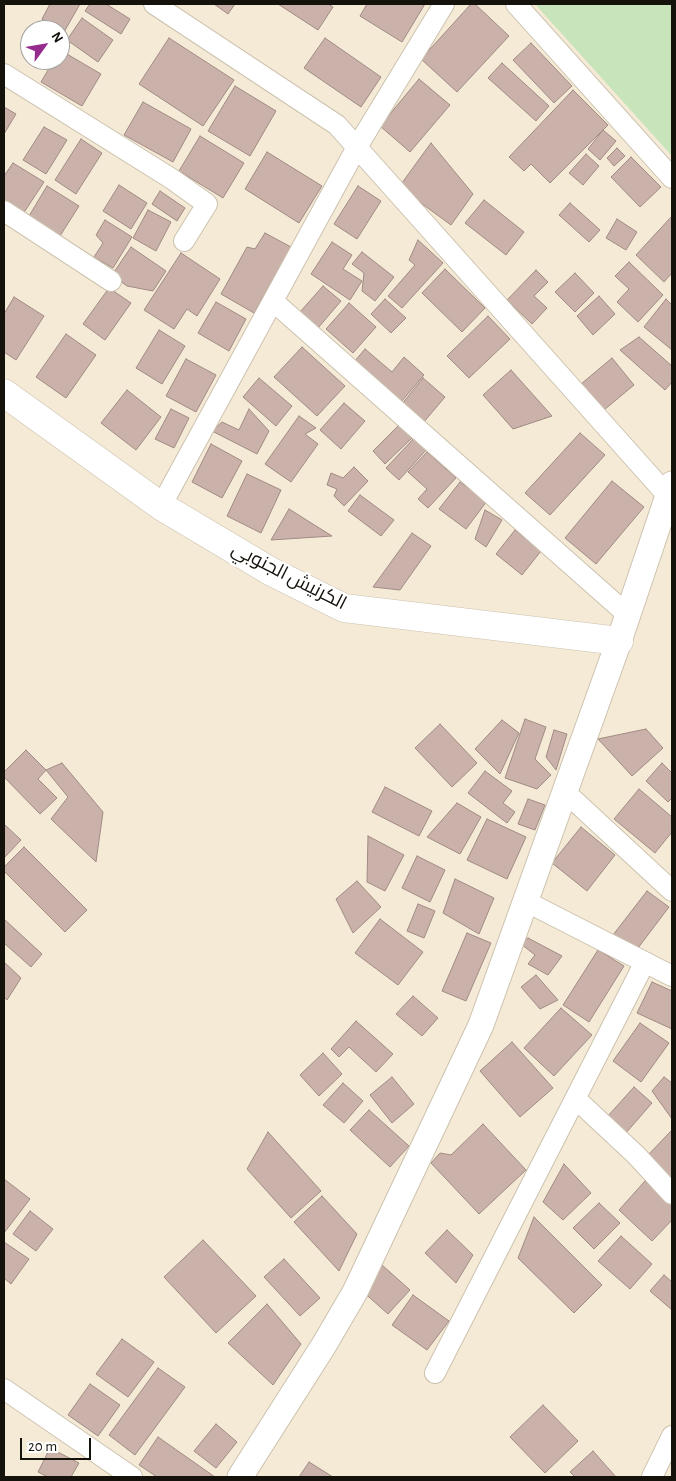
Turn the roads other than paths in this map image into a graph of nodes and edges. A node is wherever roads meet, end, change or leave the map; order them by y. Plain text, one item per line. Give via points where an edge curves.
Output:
1 (154, 4) edge
2 (444, 4) edge
3 (516, 4) edge
4 (4, 74) edge
5 (357, 147) junction
6 (672, 178) edge
7 (4, 211) edge
8 (184, 241) dead end
9 (111, 281) dead end
10 (273, 301) junction
11 (4, 393) edge
12 (670, 490) edge
13 (161, 506) junction
14 (628, 615) junction
15 (619, 641) junction
16 (564, 791) junction
17 (672, 891) edge
18 (524, 901) junction
19 (645, 962) junction
20 (672, 976) edge
21 (576, 1099) junction
22 (672, 1194) edge
23 (435, 1373) dead end
24 (4, 1389) edge
25 (672, 1436) edge
26 (132, 1477) edge
27 (240, 1477) edge
28 (652, 1477) edge

1 - 5 street via 336,125
2 - 5 street
3 - 6 street
4 - 8 street via 207,204
5 - 10 street
5 - 12 street
7 - 9 street
10 - 13 street
10 - 14 street
11 - 13 main road, الكرنيش الجنوبي
12 - 14 street
13 - 15 main road, الكرنيش الجنوبي via 270,571 344,608
14 - 15 street
15 - 16 street
16 - 17 street
16 - 18 street
18 - 19 street
18 - 27 street via 481,1026 355,1292
19 - 20 street
19 - 21 street
21 - 22 street
21 - 23 street
24 - 26 street
25 - 28 street

